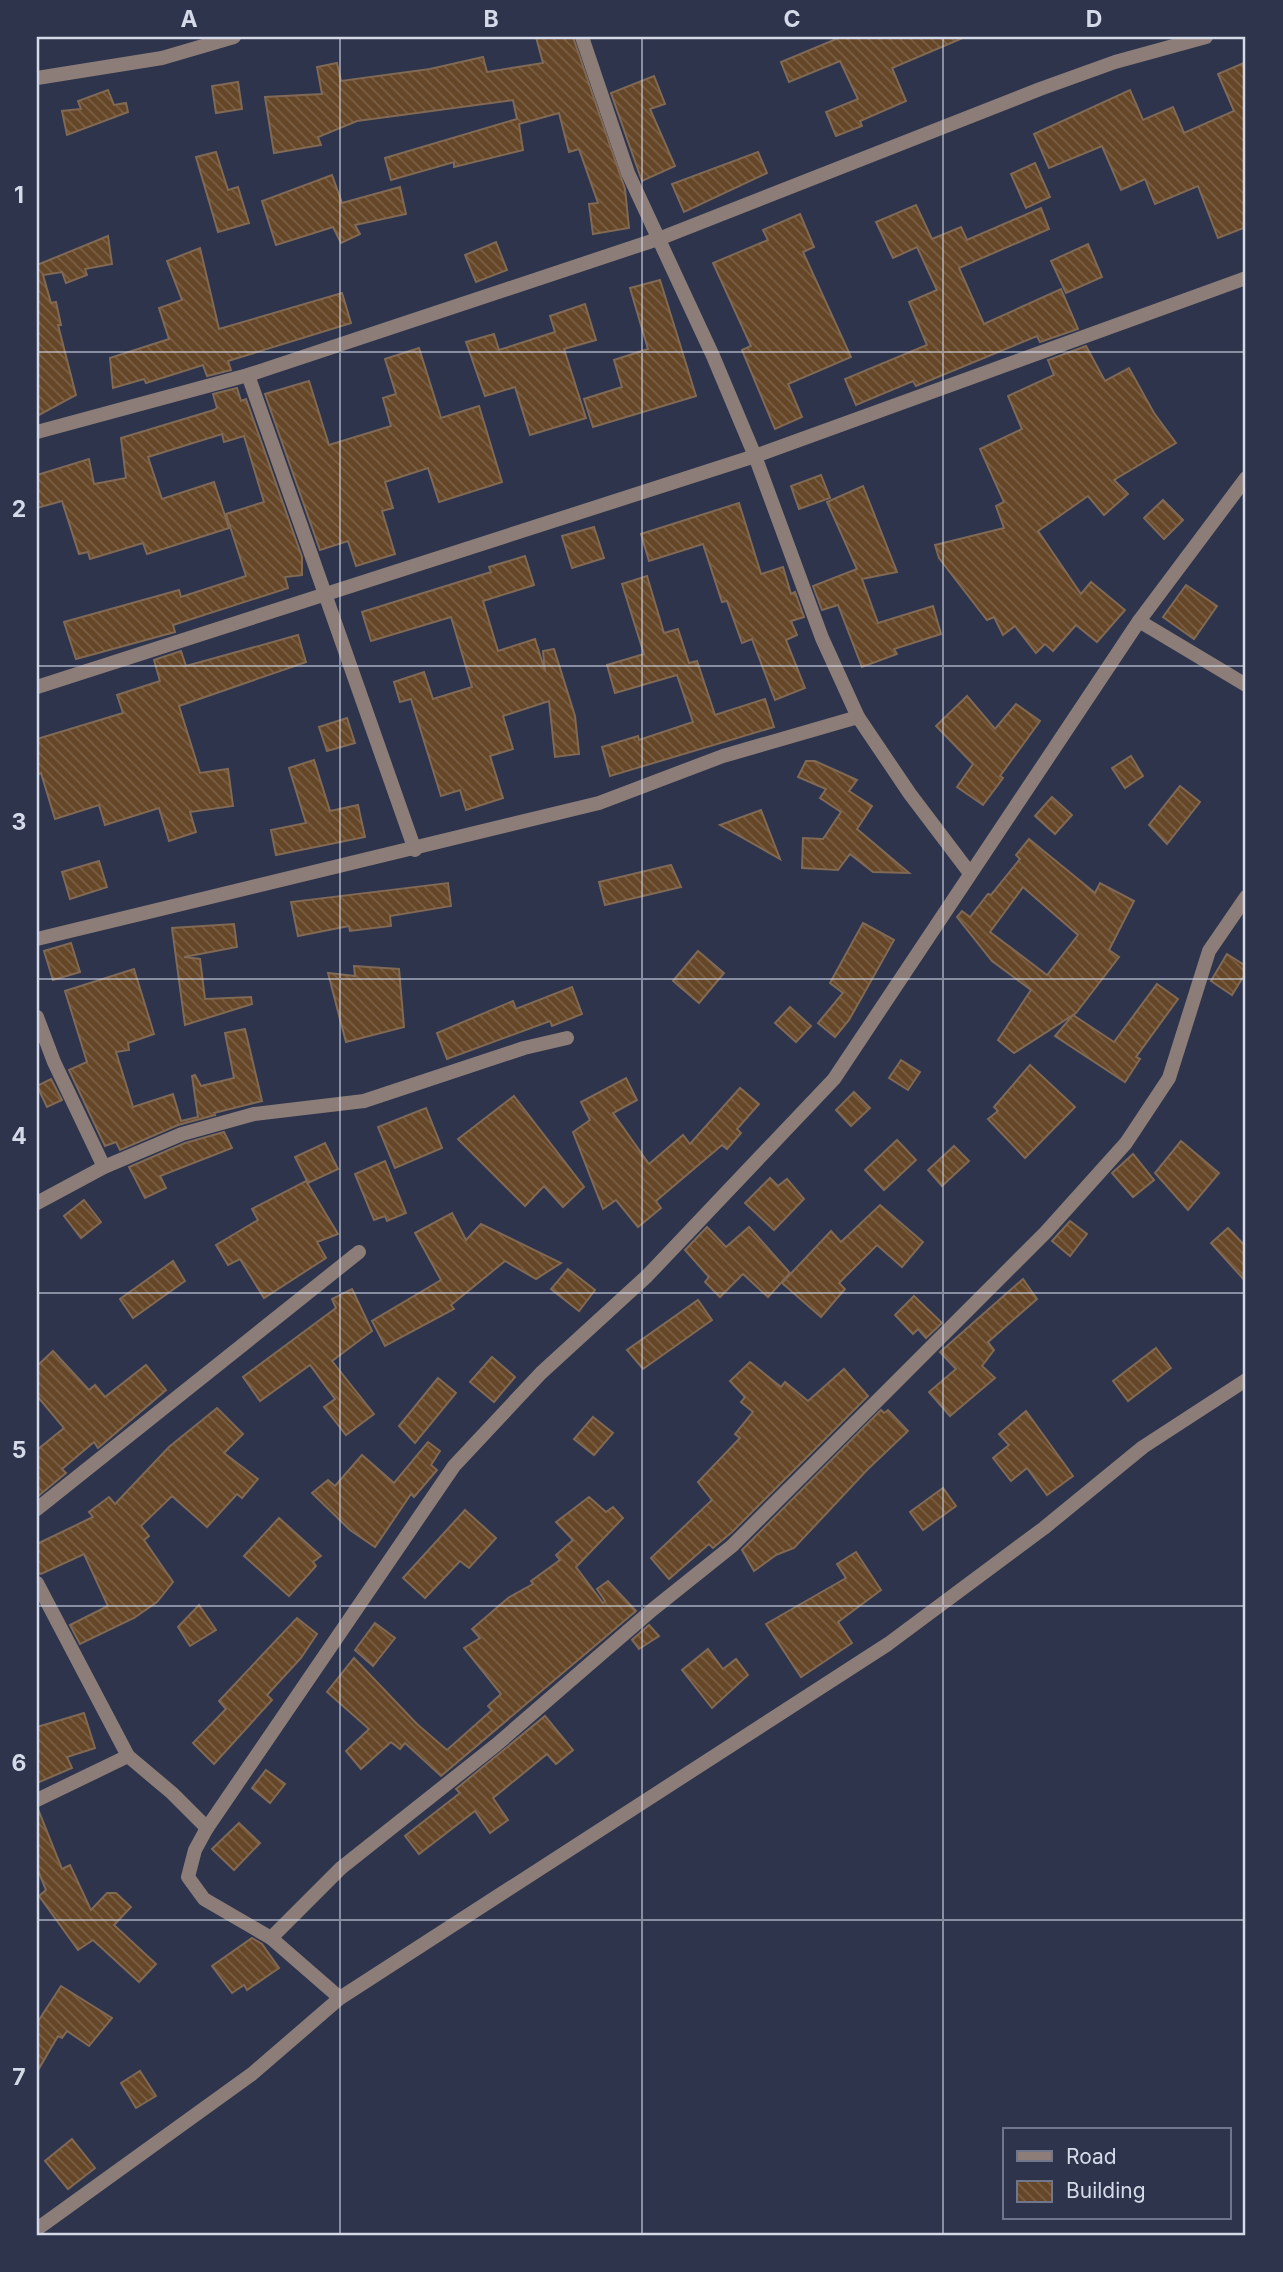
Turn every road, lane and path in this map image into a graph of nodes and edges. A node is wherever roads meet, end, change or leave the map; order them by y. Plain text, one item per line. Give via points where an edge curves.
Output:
1 (234, 37) edge
2 (582, 37) edge
3 (1206, 37) edge
4 (37, 78) edge
5 (661, 238) junction
6 (1246, 278) edge
7 (248, 375) junction
8 (37, 432) edge
9 (755, 456) junction
10 (1246, 478) edge
11 (324, 595) junction
12 (1139, 621) junction
13 (1246, 685) edge
14 (37, 687) edge
15 (858, 717) junction
16 (415, 850) junction
17 (969, 872) junction
18 (1246, 897) edge
19 (37, 939) edge
20 (37, 1017) edge
21 (567, 1038) dead end
22 (104, 1167) junction
23 (37, 1203) edge
24 (359, 1252) dead end
25 (1246, 1380) edge
26 (37, 1509) edge
27 (37, 1583) edge
28 (128, 1756) junction
29 (37, 1800) edge
30 (206, 1829) junction
31 (271, 1938) junction
32 (340, 1998) junction
33 (37, 2229) edge

1 - 4 street via 162,58
2 - 5 street via 628,173
3 - 5 street via 1040,89
5 - 7 street
5 - 9 street
6 - 9 street
7 - 8 street
7 - 11 street
9 - 11 street
9 - 15 street via 822,638
10 - 12 street
11 - 14 street
11 - 16 street
12 - 13 street
12 - 17 street
15 - 16 street via 723,756 599,803
15 - 17 street
16 - 19 street
17 - 30 street via 834,1079 647,1276 541,1373 454,1466
18 - 31 street via 1209,951 1169,1078 1126,1143 1046,1232 732,1546 496,1745 341,1868
20 - 22 street
21 - 22 street via 364,1101 254,1114 182,1134
22 - 23 street
24 - 26 street
25 - 32 street via 1143,1447 1034,1536 888,1644
27 - 28 street
28 - 29 street
28 - 30 street
30 - 31 street via 188,1877 204,1899
31 - 32 street
32 - 33 street via 251,2074

